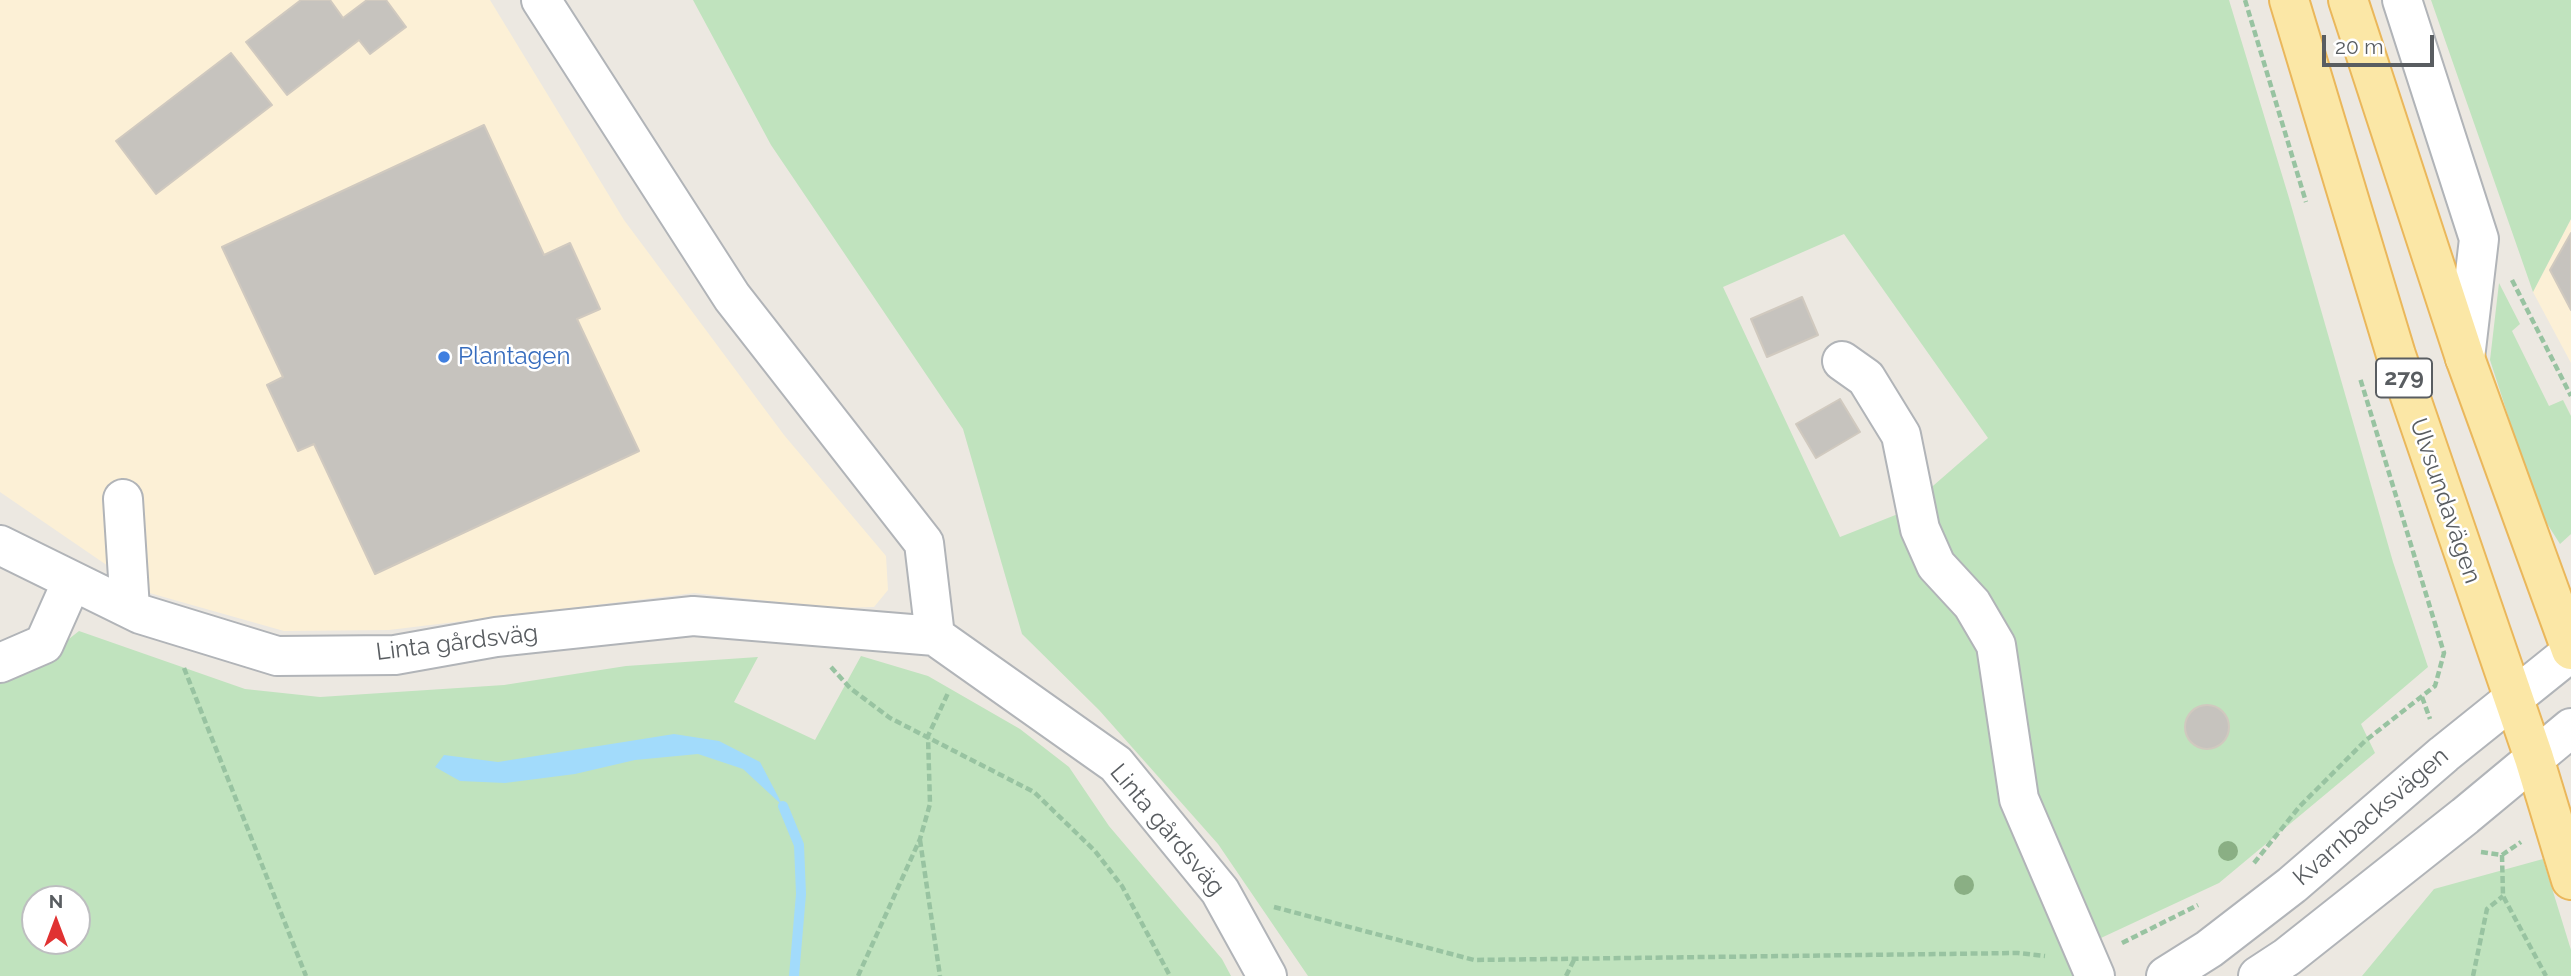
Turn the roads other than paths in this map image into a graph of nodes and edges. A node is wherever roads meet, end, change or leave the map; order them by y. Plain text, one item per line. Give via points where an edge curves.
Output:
1 (541, 0) edge
2 (2288, 0) edge
3 (2348, 0) edge
4 (2402, 0) edge
5 (2465, 358) junction
6 (1842, 361) dead end
7 (123, 499) dead end
8 (0, 545) edge
9 (72, 580) junction
10 (130, 609) junction
11 (935, 636) junction
12 (2571, 651) edge
13 (0, 663) edge
14 (2513, 698) junction
15 (2571, 728) edge
16 (2534, 758) junction
17 (2571, 880) edge
18 (2092, 968) edge
19 (1266, 976) edge
20 (2166, 976) edge
21 (2258, 976) edge

1 - 11 street via 732,297 924,543
2 - 14 main road, Ulvsundavägen / 279 via 2396,355
3 - 5 main road, 279
4 - 5 street via 2479,239
5 - 12 main road, 279
6 - 18 street via 1866,378 1901,435 1920,529 1936,565 1972,604 1996,645 2019,799
7 - 10 street
8 - 9 street, Linta gårdsväg
9 - 10 street, Linta gårdsväg
9 - 13 street via 44,644
10 - 11 street, Linta gårdsväg via 277,656 395,655 496,637 693,615
11 - 19 street, Linta gårdsväg via 1116,764 1220,891
12 - 14 street, Kvarnbacksvägen
14 - 16 main road, Ulvsundavägen / 279
14 - 20 street, Kvarnbacksvägen via 2292,885
15 - 16 street
16 - 17 main road, Ulvsundavägen / 279
16 - 21 street

